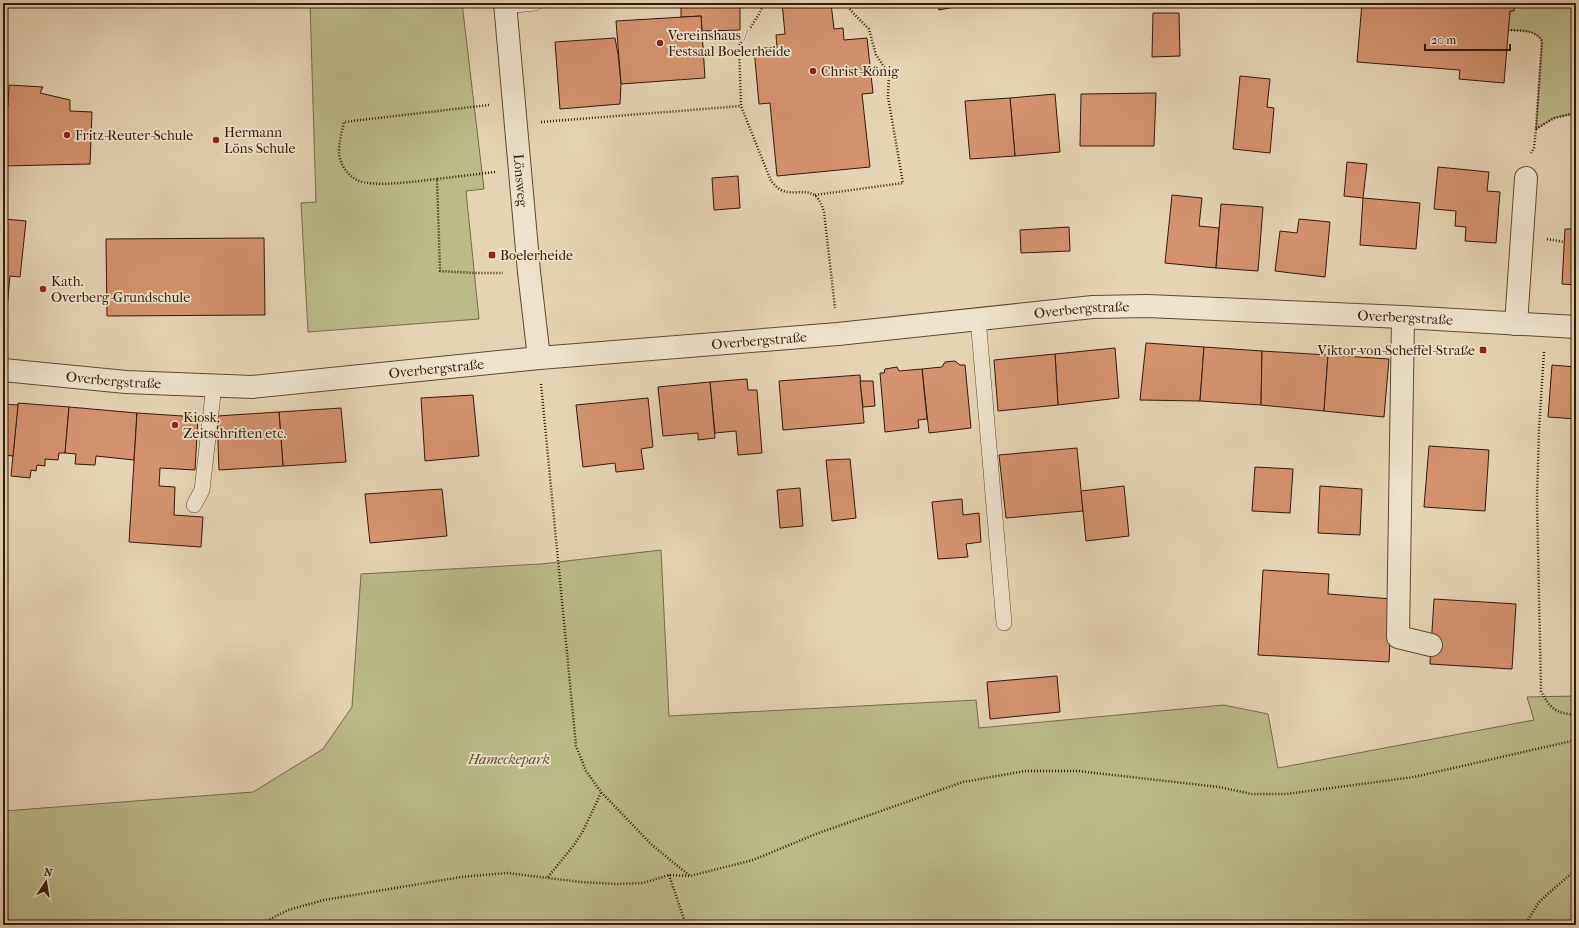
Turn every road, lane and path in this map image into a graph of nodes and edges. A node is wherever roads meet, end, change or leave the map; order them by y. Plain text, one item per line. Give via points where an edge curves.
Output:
1 (535, 3) edge
2 (764, 3) edge
3 (845, 3) edge
4 (505, 5) edge
5 (1508, 30) dead end
6 (475, 106) dead end
7 (741, 106) junction
8 (1576, 113) edge
9 (516, 123) junction
10 (1536, 129) junction
11 (520, 171) junction
12 (1526, 178) joint
13 (437, 179) junction
14 (814, 196) junction
15 (529, 272) junction
16 (1403, 317) junction
17 (978, 318) junction
18 (1516, 324) junction
19 (1546, 325) junction
20 (1576, 327) edge
21 (838, 334) junction
22 (539, 358) junction
23 (3, 370) edge
24 (214, 386) junction
25 (194, 505) dead end
26 (1004, 623) dead end
27 (1431, 645) dead end
28 (1576, 715) edge
29 (1576, 740) edge
30 (601, 792) junction
31 (1576, 869) edge
32 (669, 875) junction
33 (690, 876) junction
34 (547, 878) junction
35 (259, 925) edge
36 (686, 925) edge
37 (1525, 925) edge

1 - 4 lane
2 - 7 path via 739,46
3 - 14 path via 869,29 876,55 889,74 888,97 903,183
4 - 9 street, Lönsweg
5 - 10 path via 1533,32 1542,41
6 - 13 path via 344,122 340,158 346,172 358,180 384,183
7 - 9 path
7 - 14 path via 771,181 780,190 809,192
8 - 10 path via 1554,118
9 - 11 street, Lönsweg
10 - 12 path via 1534,148 1528,158
11 - 13 path
11 - 15 street, Lönsweg
12 - 18 street
13 - 15 path via 440,271
14 - 21 path via 822,203 824,212
15 - 22 street, Lönsweg
16 - 17 street, Overbergstraße via 1147,306 1092,307
16 - 18 street, Overbergstraße
16 - 27 street via 1398,638
17 - 21 street, Overbergstraße
17 - 26 lane
18 - 19 street, Overbergstraße
19 - 20 street, Overbergstraße
19 - 28 path via 1537,500 1541,691 1555,711
21 - 22 street, Overbergstraße
22 - 24 street, Overbergstraße via 252,387
22 - 30 path via 576,746 586,771
23 - 24 street, Overbergstraße via 126,382
24 - 25 lane via 202,490
29 - 33 path via 1414,777 1286,794 1252,794 1219,787 1078,771 1025,771 963,782 816,834 753,860
30 - 33 path via 652,845
30 - 34 path via 583,831
31 - 37 path via 1539,902
32 - 33 path
32 - 34 path via 643,883 616,884
32 - 36 path
34 - 35 path via 507,873 396,887 324,900 288,910

